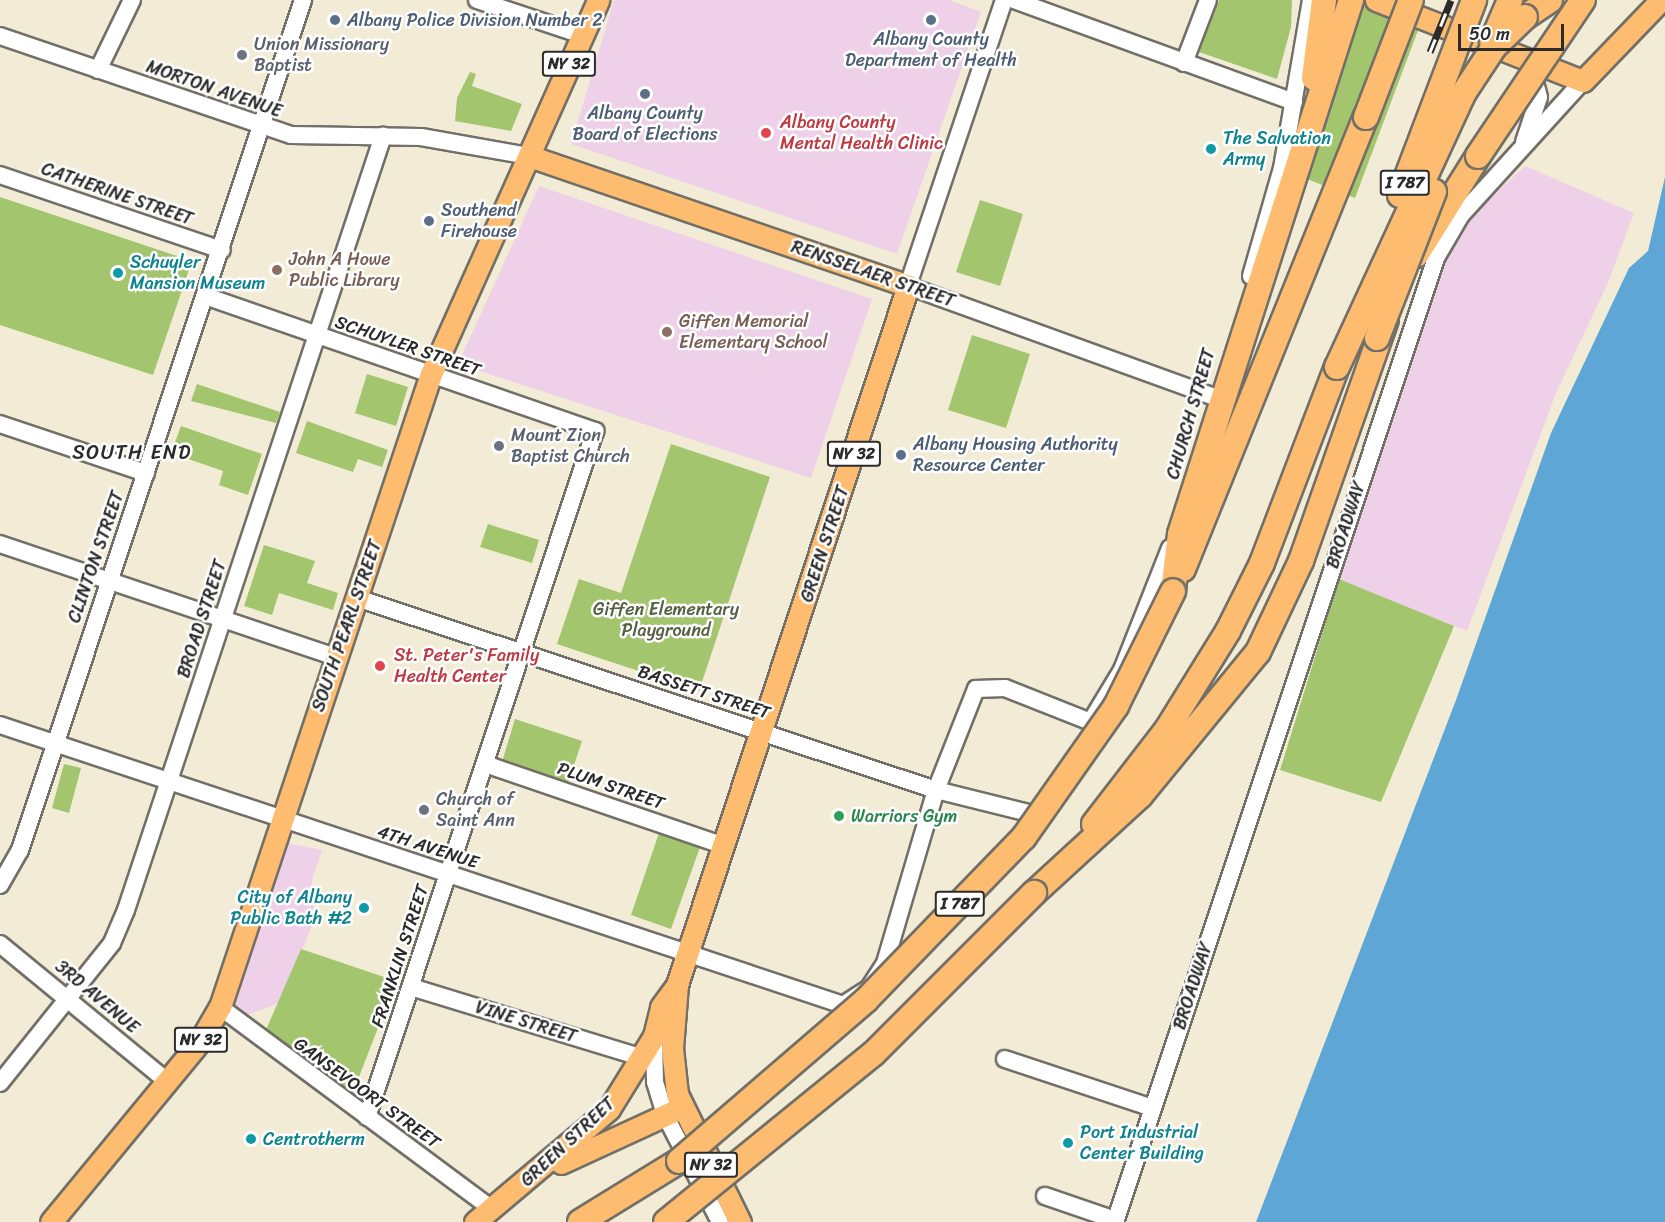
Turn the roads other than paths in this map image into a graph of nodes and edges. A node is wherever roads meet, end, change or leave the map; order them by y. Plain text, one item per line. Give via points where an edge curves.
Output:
1 (132, 0) edge
2 (303, 0) edge
3 (477, 0) edge
4 (598, 0) edge
5 (1004, 0) edge
6 (1014, 0) edge
7 (1209, 0) edge
8 (1311, 0) edge
9 (1324, 0) edge
10 (1351, 0) edge
11 (1376, 0) edge
12 (1395, 0) edge
13 (1412, 0) edge
14 (1474, 0) edge
15 (1550, 0) edge
16 (1584, 0) edge
17 (1661, 0) edge
18 (1518, 8) edge
19 (582, 35) junction
20 (0, 36) edge
21 (1515, 54) junction
22 (1184, 63) junction
23 (98, 70) junction
24 (1583, 81) junction
25 (1294, 102) junction
26 (1366, 117) junction
27 (261, 128) junction
28 (383, 136) junction
29 (1303, 140) junction
30 (529, 156) junction
31 (1516, 157) junction
32 (0, 175) edge
33 (222, 250) junction
34 (908, 286) junction
35 (208, 297) junction
36 (317, 335) junction
37 (1377, 338) junction
38 (1337, 367) junction
39 (431, 374) junction
40 (1215, 397) junction
41 (0, 424) edge
42 (595, 431) joint
43 (146, 473) junction
44 (0, 544) edge
45 (109, 579) junction
46 (1173, 591) junction
47 (357, 598) junction
48 (223, 618) junction
49 (521, 652) junction
50 (336, 657) junction
51 (1091, 722) junction
52 (0, 725) edge
53 (764, 732) junction
54 (53, 742) junction
55 (485, 764) junction
56 (168, 781) junction
57 (936, 789) junction
58 (1041, 816) joint
59 (282, 819) junction
60 (725, 846) junction
61 (447, 874) junction
62 (0, 885) edge
63 (1034, 893) junction
64 (0, 944) edge
65 (688, 954) junction
66 (677, 986) junction
67 (411, 987) junction
68 (69, 997) junction
69 (220, 1007) junction
70 (654, 1036) junction
71 (640, 1057) junction
72 (1005, 1059) dead end
73 (168, 1082) junction
74 (0, 1083) edge
75 (1152, 1108) junction
76 (674, 1111) junction
77 (367, 1117) junction
78 (679, 1161) junction
79 (509, 1196) junction
80 (1045, 1196) dead end
81 (492, 1209) junction
82 (1115, 1221) edge
83 (51, 1222) edge
84 (475, 1222) edge
85 (580, 1222) edge
86 (604, 1222) edge
87 (666, 1222) edge
88 (720, 1222) edge
89 (740, 1222) edge

1 - 23 street
2 - 27 street, CLINTON STREET
3 - 19 street
4 - 19 main road, SOUTH PEARL STREET / NY 32
5 - 34 street, GREEN STREET
6 - 22 street
7 - 22 street
8 - 25 street, CHURCH STREET
9 - 29 highway
10 - 29 highway
11 - 21 main road
12 - 26 highway, bridge
13 - 26 highway, I 787, bridge
14 - 38 highway, I 787, bridge
15 - 18 highway
16 - 37 highway, bridge via 1454,193
17 - 24 main road
18 - 37 highway, bridge
18 - 38 highway, bridge via 1463,94
19 - 30 main road, SOUTH PEARL STREET / NY 32
20 - 23 street, MORTON AVENUE
21 - 24 main road
21 - 31 street via 1533,69 1539,98
22 - 25 street
23 - 27 street, MORTON AVENUE
24 - 31 street, BROADWAY
25 - 40 street, CHURCH STREET via 1282,168
26 - 46 highway, I 787
27 - 28 street, MORTON AVENUE via 299,136
27 - 33 street, CLINTON STREET
28 - 30 street, MORTON AVENUE
28 - 36 street, BROAD STREET
29 - 46 highway via 1241,356 1180,534
30 - 34 main road, RENSSELAER STREET
30 - 39 main road, SOUTH PEARL STREET / NY 32
31 - 75 street, BROADWAY via 1453,225 1436,258
32 - 33 street, CATHERINE STREET
33 - 35 street, CLINTON STREET
34 - 40 street, RENSSELAER STREET
34 - 53 main road, GREEN STREET / NY 32
35 - 36 street, SCHUYLER STREET
35 - 43 street, CLINTON STREET
36 - 39 street, SCHUYLER STREET
36 - 48 street, BROAD STREET
37 - 63 highway via 1301,561 1257,651 1140,796
38 - 63 highway, I 787 via 1262,563 1228,631 1148,755
39 - 42 street, SCHUYLER STREET
39 - 47 main road, SOUTH PEARL STREET / NY 32
40 - 51 street, CHURCH STREET via 1163,570 1122,670
41 - 43 street
42 - 49 street, FRANKLIN STREET
43 - 45 street, CLINTON STREET
44 - 45 street
45 - 48 street
45 - 54 street, CLINTON STREET
46 - 78 highway, I 787, bridge via 1116,706 1024,837 866,1000
47 - 49 street, BASSETT STREET
47 - 50 main road, SOUTH PEARL STREET / NY 32
48 - 50 street
48 - 56 street, BROAD STREET
49 - 53 street, BASSETT STREET
49 - 55 street, FRANKLIN STREET
50 - 59 main road, SOUTH PEARL STREET / NY 32
51 - 57 street via 1005,688 976,689
51 - 58 street, CHURCH STREET
52 - 54 street, 4TH AVENUE
53 - 57 street, BASSETT STREET
53 - 60 main road, GREEN STREET / NY 32
54 - 56 street, 4TH AVENUE
54 - 62 street, CLINTON STREET via 20,850
55 - 60 street, PLUM STREET
55 - 61 street, FRANKLIN STREET
56 - 59 street, 4TH AVENUE
56 - 68 street, BROAD STREET via 112,943
57 - 58 street, BASSETT STREET
57 - 65 street, 4TH AVENUE via 885,963 869,988 843,1005
59 - 61 street, 4TH AVENUE
59 - 69 main road, SOUTH PEARL STREET / NY 32
60 - 65 main road, GREEN STREET / NY 32
61 - 65 street, 4TH AVENUE
61 - 67 street, FRANKLIN STREET
63 - 87 highway, I 787, bridge via 873,1054
64 - 68 street, 3RD AVENUE
65 - 66 main road, GREEN STREET / NY 32
66 - 70 main road, GREEN STREET via 661,1007
66 - 76 main road, GREEN STREET / NY 32 via 672,1048
67 - 71 street, VINE STREET
67 - 77 street, FRANKLIN STREET
68 - 73 street, 3RD AVENUE
68 - 74 street, BROAD STREET
69 - 73 main road, SOUTH PEARL STREET / NY 32
69 - 77 street, GANSEVOORT STREET
70 - 71 main road, GREEN STREET
70 - 76 street via 656,1082
71 - 79 main road, GREEN STREET via 609,1109
72 - 75 street
73 - 83 main road, SOUTH PEARL STREET / NY 32
75 - 82 street, BROADWAY
76 - 79 main road via 588,1147
76 - 88 street
76 - 89 main road, NY 32
77 - 81 street, GANSEVOORT STREET
78 - 85 highway
78 - 86 highway, I 787
79 - 81 main road, GREEN STREET
80 - 82 street
81 - 84 main road, GREEN STREET

